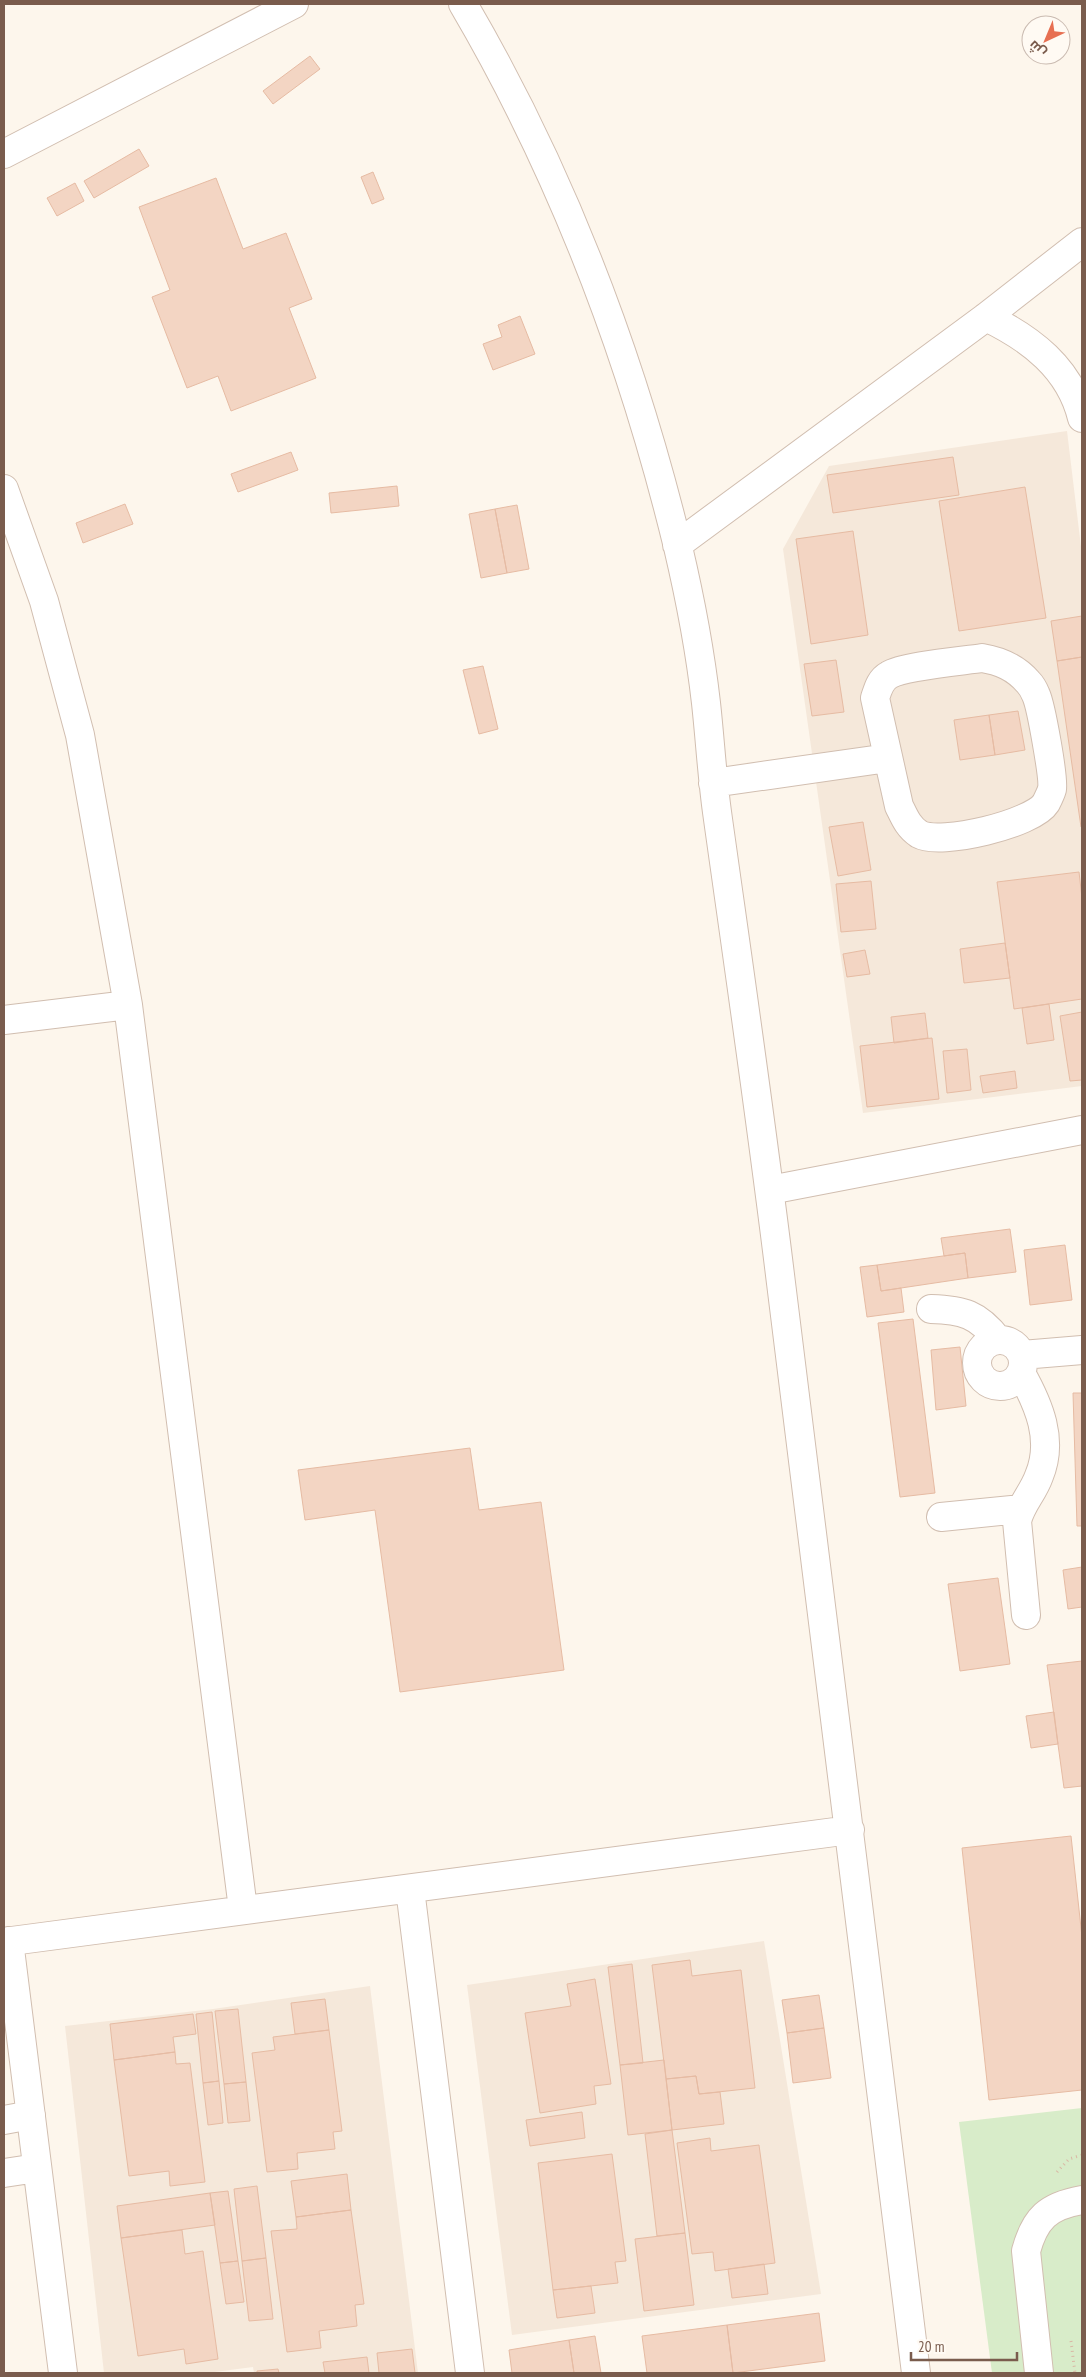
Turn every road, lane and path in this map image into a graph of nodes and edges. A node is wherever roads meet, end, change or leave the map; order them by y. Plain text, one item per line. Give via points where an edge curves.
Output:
1 (294, 4) edge
2 (463, 4) edge
3 (4, 154) edge
4 (1082, 242) edge
5 (986, 317) junction
6 (1082, 418) edge
7 (4, 489) edge
8 (677, 545) junction
9 (888, 758) junction
10 (713, 783) junction
11 (128, 1005) junction
12 (4, 1020) edge
13 (1082, 1130) edge
14 (770, 1190) junction
15 (931, 1309) dead end
16 (998, 1340) junction
17 (1082, 1350) edge
18 (1021, 1364) junction
19 (1020, 1509) junction
20 (941, 1517) dead end
21 (1026, 1615) dead end
22 (850, 1830) junction
23 (410, 1889) junction
24 (243, 1909) junction
25 (6, 1942) edge
26 (31, 2115) junction
27 (4, 2120) edge
28 (1082, 2155) edge
29 (37, 2168) junction
30 (4, 2173) edge
31 (1082, 2200) edge
32 (1054, 2208) junction
33 (1070, 2334) dead end
34 (63, 2373) edge
35 (470, 2373) edge
36 (916, 2373) edge
37 (1039, 2373) edge
38 (1075, 2373) edge

1 - 3 street
2 - 8 street via 515,102 592,274 624,363
4 - 5 street
5 - 6 street via 1016,332 1043,353 1065,379
5 - 8 street
7 - 11 street via 44,601 80,735
8 - 10 street via 694,623
9 - 9 street via 906,822 918,833 934,839 952,838 1020,822 1035,815 1046,803 1052,788 1052,773 1036,695 1019,673 988,659 889,675 879,685 875,698
9 - 10 street
10 - 14 street
11 - 12 street
11 - 24 street
13 - 14 street
14 - 22 street
15 - 16 street via 955,1310 975,1317
16 - 18 street via 1016,1347
16 - 18 street via 982,1349 978,1358 981,1376 988,1383 1007,1385 1015,1381
17 - 18 street
18 - 19 street via 1036,1401 1045,1441 1040,1476
19 - 20 street
19 - 21 street via 1018,1534
22 - 23 street
22 - 36 street
23 - 24 street
23 - 35 street
24 - 25 street
25 - 26 street
26 - 27 street
26 - 29 street
28 - 32 path via 1069,2159 1059,2168 1053,2180
29 - 30 street
29 - 34 street
31 - 32 street
32 - 37 street via 1031,2232 1026,2251
33 - 38 path

